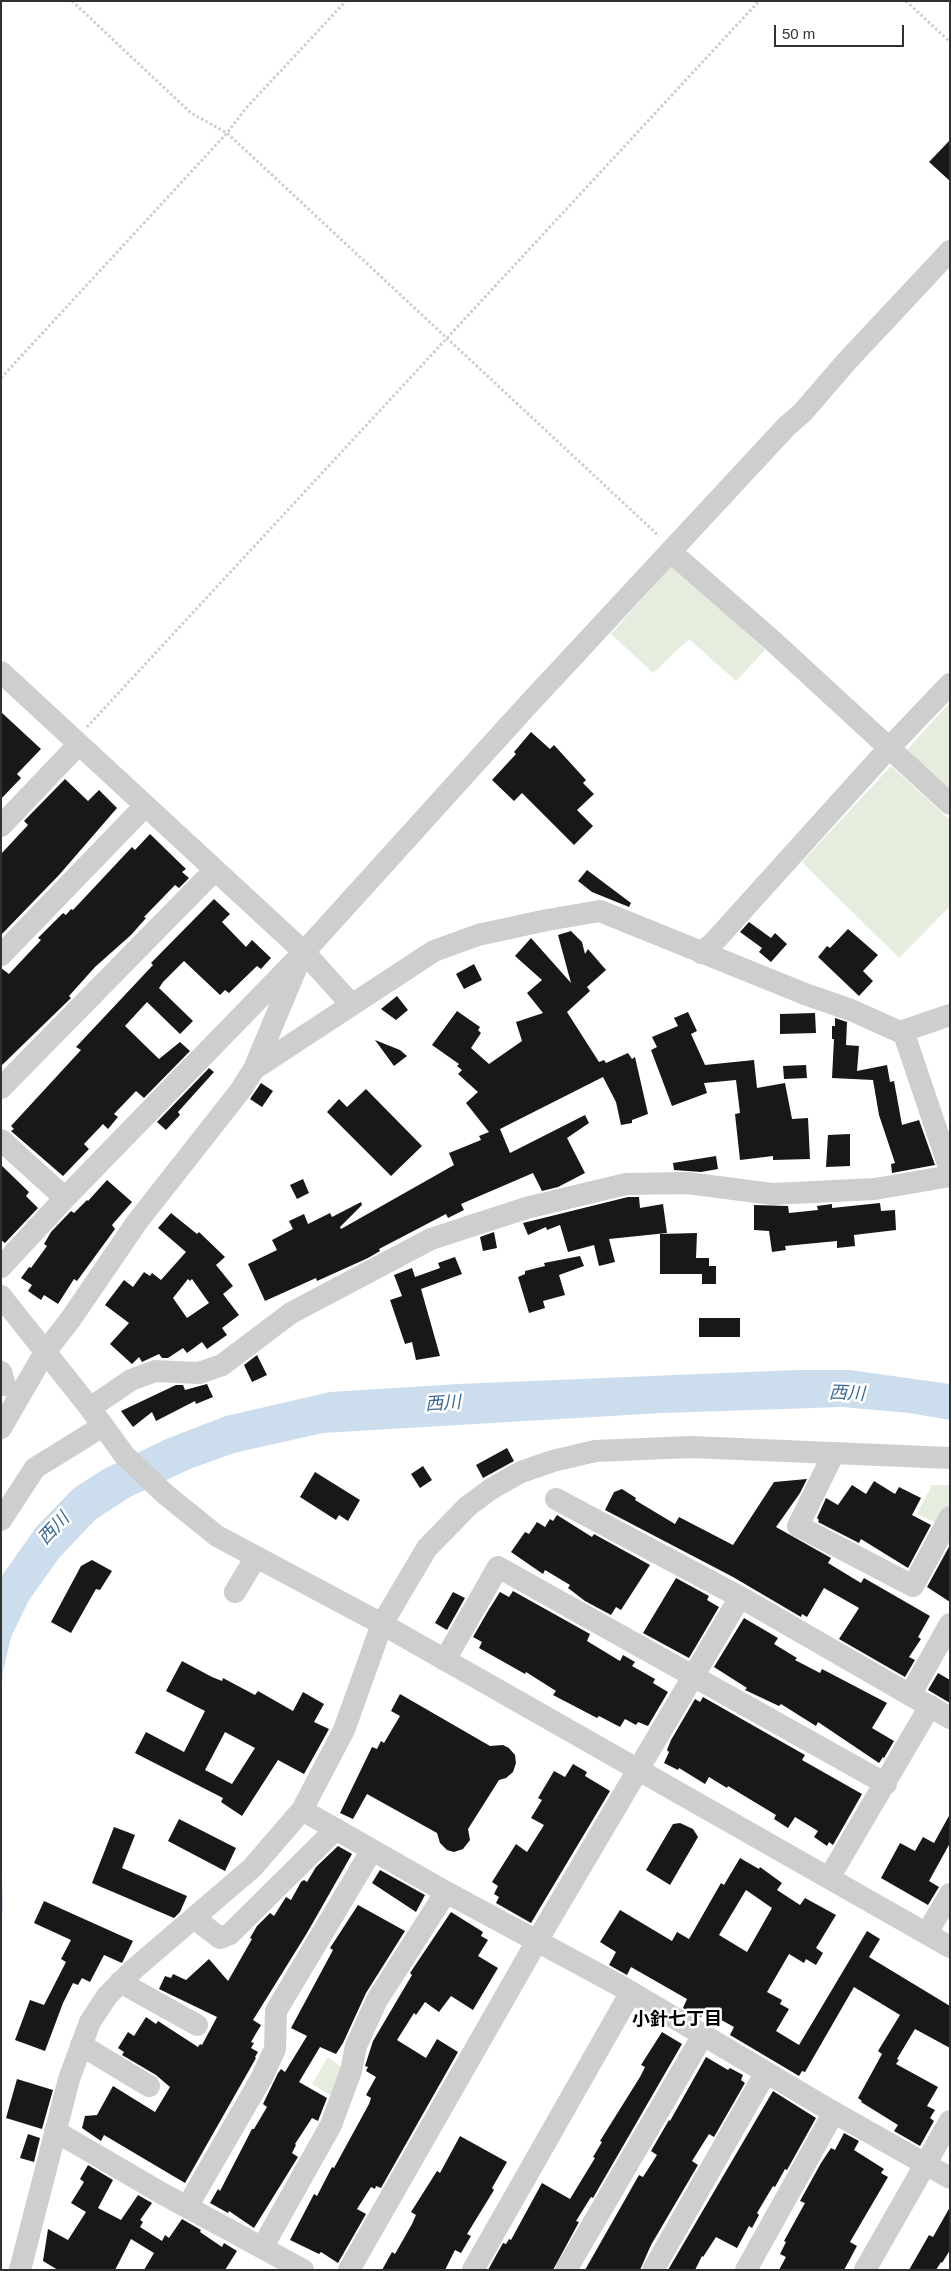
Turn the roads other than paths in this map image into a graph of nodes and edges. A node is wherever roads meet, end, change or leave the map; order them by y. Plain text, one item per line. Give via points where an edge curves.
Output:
1 (950, 251) edge
2 (671, 552) junction
3 (2, 676) edge
4 (950, 684) edge
5 (79, 744) junction
6 (888, 749) junction
7 (950, 804) edge
8 (145, 806) junction
9 (1, 826) edge
10 (214, 870) junction
11 (304, 952) junction
12 (701, 953) junction
13 (1, 955) edge
14 (351, 1004) junction
15 (950, 1015) edge
16 (904, 1031) junction
17 (254, 1069) junction
18 (1, 1088) edge
19 (1, 1140) edge
20 (950, 1170) edge
21 (950, 1176) edge
22 (65, 1198) junction
23 (1, 1267) edge
24 (1, 1296) edge
25 (45, 1352) junction
26 (97, 1417) junction
27 (1, 1428) edge
28 (834, 1453) junction
29 (950, 1458) edge
30 (556, 1499) dead end
31 (950, 1517) edge
32 (1, 1520) edge
33 (256, 1557) junction
34 (235, 1592) dead end
35 (740, 1598) junction
36 (382, 1624) junction
37 (950, 1624) edge
38 (446, 1660) junction
39 (694, 1676) junction
40 (910, 1695) junction
41 (930, 1706) junction
42 (950, 1718) edge
43 (637, 1768) junction
44 (886, 1784) junction
45 (302, 1810) junction
46 (336, 1829) junction
47 (372, 1850) junction
48 (830, 1878) junction
49 (446, 1892) junction
50 (950, 1894) edge
51 (194, 1918) junction
52 (927, 1934) junction
53 (537, 1940) junction
54 (950, 1947) edge
55 (120, 1982) junction
56 (631, 1992) junction
57 (197, 2026) dead end
58 (703, 2035) junction
59 (81, 2045) junction
60 (766, 2072) junction
61 (149, 2086) dead end
62 (834, 2112) junction
63 (950, 2121) edge
64 (56, 2131) junction
65 (925, 2164) junction
66 (950, 2178) edge
67 (187, 2207) junction
68 (262, 2248) junction
69 (20, 2270) edge
70 (303, 2270) edge
71 (349, 2270) edge
72 (473, 2270) edge
73 (566, 2270) edge
74 (653, 2270) edge
75 (746, 2270) edge
76 (864, 2270) edge

1 - 2 street
2 - 6 street via 775,643
2 - 11 street via 517,716
3 - 5 street
4 - 6 street
5 - 8 street
5 - 9 street
6 - 7 street
6 - 12 street
8 - 10 street
8 - 13 street
10 - 11 street
10 - 18 street
11 - 14 street
11 - 17 street
11 - 22 street
12 - 14 street via 600,911 478,935 434,951
12 - 16 street
14 - 17 street
15 - 16 street
16 - 20 street
17 - 25 street via 137,1222
19 - 22 street
21 - 26 street via 875,1189 772,1194 687,1183 626,1184 526,1208 431,1239 291,1313 222,1365 199,1373 155,1371 131,1380
22 - 23 street
24 - 25 street
25 - 26 street
25 - 27 street
26 - 32 street via 35,1468
26 - 33 street via 125,1456 165,1494 217,1536
28 - 29 street
28 - 31 street via 798,1526 913,1586
28 - 36 street via 691,1448 595,1452 521,1472 491,1489 445,1527 427,1548
30 - 35 street
33 - 34 street
33 - 36 street
35 - 39 street
35 - 40 street
36 - 38 street
36 - 45 street via 344,1730
37 - 40 street
38 - 39 street via 498,1566
38 - 43 street
39 - 43 street
39 - 44 street
40 - 41 street
41 - 42 street
41 - 44 street
43 - 48 street
43 - 53 street
44 - 48 street
45 - 46 street
45 - 51 street via 252,1868
46 - 47 street
46 - 51 street via 230,1934 220,1938
47 - 49 street
47 - 67 street via 276,2011 275,2049
48 - 52 street
49 - 53 street
49 - 68 street via 377,2000 356,2046 331,2125
50 - 52 street
51 - 55 street
52 - 54 street
53 - 56 street
53 - 71 street
55 - 57 street
55 - 59 street via 106,1996
56 - 58 street
56 - 72 street
58 - 60 street
58 - 73 street
59 - 61 street
59 - 64 street
60 - 62 street
60 - 74 street
62 - 65 street
62 - 75 street
63 - 65 street
64 - 67 street
64 - 69 street
65 - 66 street
65 - 76 street
67 - 68 street
68 - 70 street

